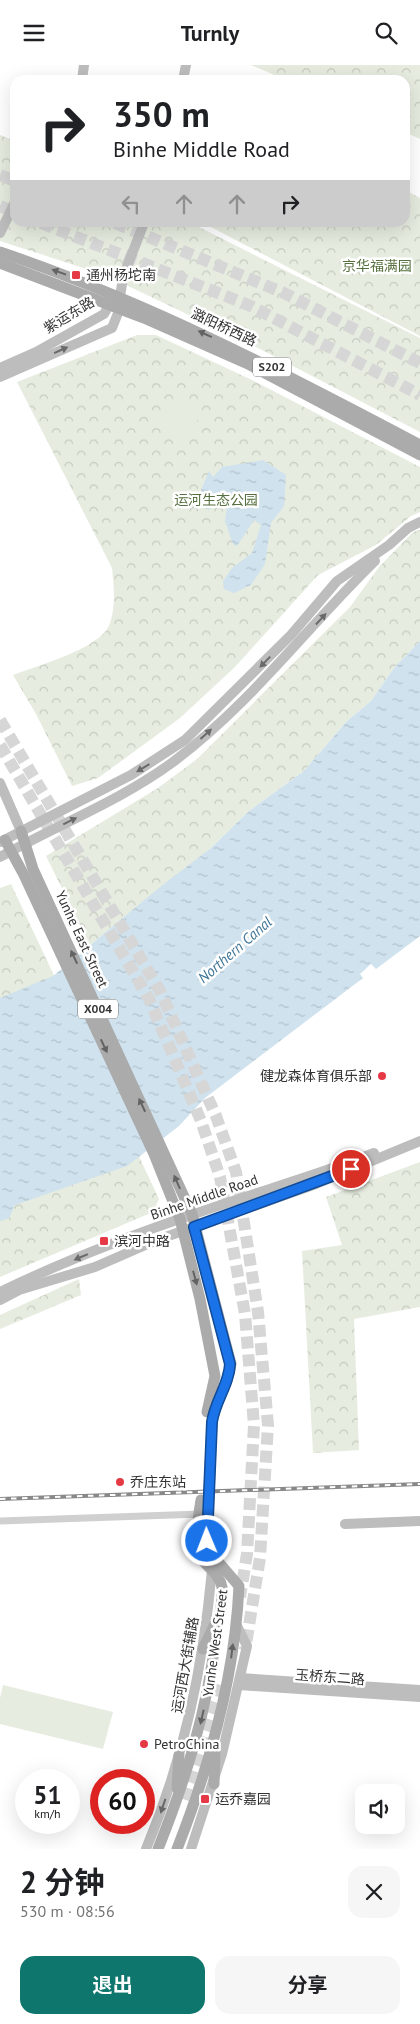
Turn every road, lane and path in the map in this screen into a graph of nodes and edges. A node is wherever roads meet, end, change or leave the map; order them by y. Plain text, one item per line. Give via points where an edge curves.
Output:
1 (10, 213) edge
2 (142, 227) edge
3 (0, 233) edge
4 (0, 252) edge
5 (0, 263) edge
6 (116, 303) junction
7 (0, 368) edge
8 (0, 377) edge
9 (420, 445) edge
10 (420, 455) edge
11 (420, 522) edge
12 (389, 545) junction
13 (0, 783) edge
14 (3, 802) edge
15 (21, 831) junction
16 (2, 838) edge
17 (26, 843) junction
18 (11, 851) junction
19 (0, 857) edge
20 (29, 872) junction
21 (420, 1135) edge
22 (420, 1141) edge
23 (158, 1152) junction
24 (192, 1215) junction
25 (180, 1219) junction
26 (194, 1227) junction
27 (182, 1231) junction
28 (0, 1291) edge
29 (0, 1300) edge
30 (203, 1514) junction
31 (0, 1521) edge
32 (420, 1521) edge
33 (345, 1524) dead end
34 (212, 1570) junction
35 (219, 1616) junction
36 (236, 1624) junction
37 (203, 1649) junction
38 (240, 1682) junction
39 (420, 1689) edge
40 (420, 1697) edge
41 (217, 1728) junction
42 (179, 1755) junction
43 (214, 1785) junction
44 (176, 1805) junction
45 (146, 1849) edge
46 (158, 1849) edge
47 (177, 1849) edge
48 (191, 1849) edge

1 - 3 main road
2 - 6 main road
6 -> 4 main road via 74,277
5 - 6 main road
6 - 7 main road, 紫运东路 via 104,314
8 -> 6 main road, 紫运东路 via 112,328
9 -> 6 main road, 潞阳桥西路 / S202 via 251,356 157,312
6 - 10 main road, 潞阳桥西路 / S202 via 248,364
11 - 12 main road
12 -> 15 main road via 337,581 291,635 185,739 131,775
17 -> 12 main road via 148,779 196,743 222,721
13 - 14 main road, Yunhe East Street / X004
14 - 15 main road, Yunhe East Street / X004
15 - 16 main road
15 - 17 main road, Yunhe East Street / X004
16 - 18 main road, Yunhe East Street / X004
17 - 18 main road
17 - 20 main road, Yunhe East Street / X004
18 - 19 main road
18 - 20 main road, Yunhe East Street / X004
20 - 23 main road, Yunhe East Street / X004
21 - 24 main road, Binhe Middle Road via 307,1178
22 - 26 main road, Binhe Middle Road via 316,1184
24 -> 23 main road, Yunhe East Street / X004
23 - 25 main road, Yunhe East Street / X004
24 - 25 main road, Binhe Middle Road
24 - 26 main road, Yunhe West Street
25 - 27 main road, Yunhe East Street / X004
25 -> 28 main road, Binhe Middle Road
26 - 27 main road, Binhe Middle Road
26 - 30 main road, Yunhe West Street via 230,1364 230,1376 213,1415
27 - 29 main road, Binhe Middle Road via 95,1267
27 -> 30 main road, Yunhe West Street via 215,1376 208,1405
30 - 31 street
30 - 34 main road, Yunhe West Street via 197,1546 199,1555
30 - 36 main road, Yunhe West Street via 209,1551 239,1586
32 - 33 main road
34 - 35 main road, Yunhe West Street via 222,1586
34 - 37 main road, 运河西大街辅路
35 - 37 main road
35 -> 44 main road, Yunhe West Street via 196,1746
36 - 38 main road via 247,1646
41 -> 36 main road, Yunhe West Street
37 - 42 main road, 运河西大街辅路 via 196,1693
38 - 39 main road, 玉桥东二路
38 - 40 main road, 玉桥东二路
38 - 43 main road
41 - 43 main road
41 - 47 main road, Yunhe West Street via 197,1797
42 - 44 main road
42 -> 45 main road, 运河西大街辅路
43 - 48 main road
44 - 46 main road, Yunhe West Street

